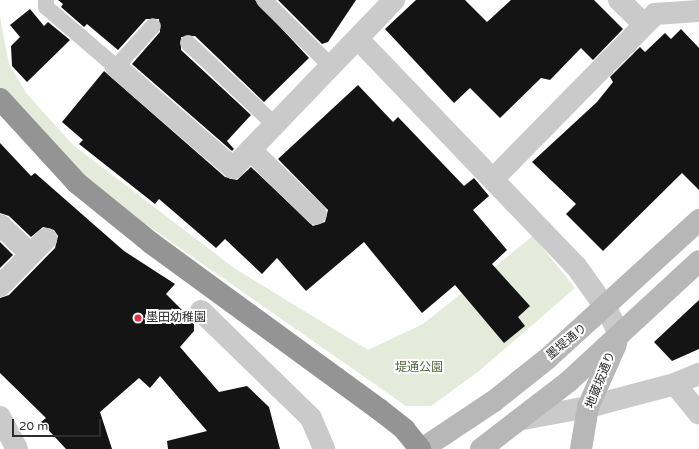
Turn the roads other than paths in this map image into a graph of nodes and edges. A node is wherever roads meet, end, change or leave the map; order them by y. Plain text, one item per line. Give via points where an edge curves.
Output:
1 (46, 0) edge
2 (264, 0) edge
3 (619, 0) edge
4 (391, 1) edge
5 (699, 11) edge
6 (644, 24) junction
7 (153, 26) dead end
8 (358, 39) junction
9 (188, 43) dead end
10 (331, 66) junction
11 (116, 67) junction
12 (0, 99) edge
13 (275, 125) junction
14 (251, 150) junction
15 (494, 178) junction
16 (316, 214) dead end
17 (699, 220) edge
18 (0, 225) edge
19 (46, 239) dead end
20 (31, 254) junction
21 (699, 261) edge
22 (0, 286) edge
23 (606, 308) junction
24 (201, 312) dead end
25 (620, 335) junction
26 (699, 374) edge
27 (674, 384) junction
28 (588, 406) junction
29 (699, 414) edge
30 (523, 419) junction
31 (2, 426) edge
32 (17, 449) edge
33 (324, 449) edge
34 (421, 449) edge
35 (481, 449) edge
36 (581, 449) edge

1 - 11 lane via 46,7
2 - 10 lane
3 - 6 street
4 - 8 street
5 - 6 street via 655,14
6 - 15 street
7 - 11 lane
8 - 10 street
8 - 15 street
9 - 13 lane
10 - 13 street
11 - 14 street via 233,168
12 - 34 highway via 77,183 151,243 380,410 404,429
13 - 14 street
14 - 16 street
15 - 23 street via 576,266
17 - 23 main road, 墨堤通り
18 - 20 street
19 - 20 street
20 - 22 street
21 - 25 main road
23 - 25 street
23 - 34 main road, 墨堤通り via 504,394
24 - 33 street via 311,418
25 - 28 main road, 地蔵坂通り
25 - 30 main road
26 - 27 street
27 - 28 street
27 - 29 street
28 - 30 street
28 - 36 main road, 地蔵坂通り
30 - 35 main road
31 - 32 street

